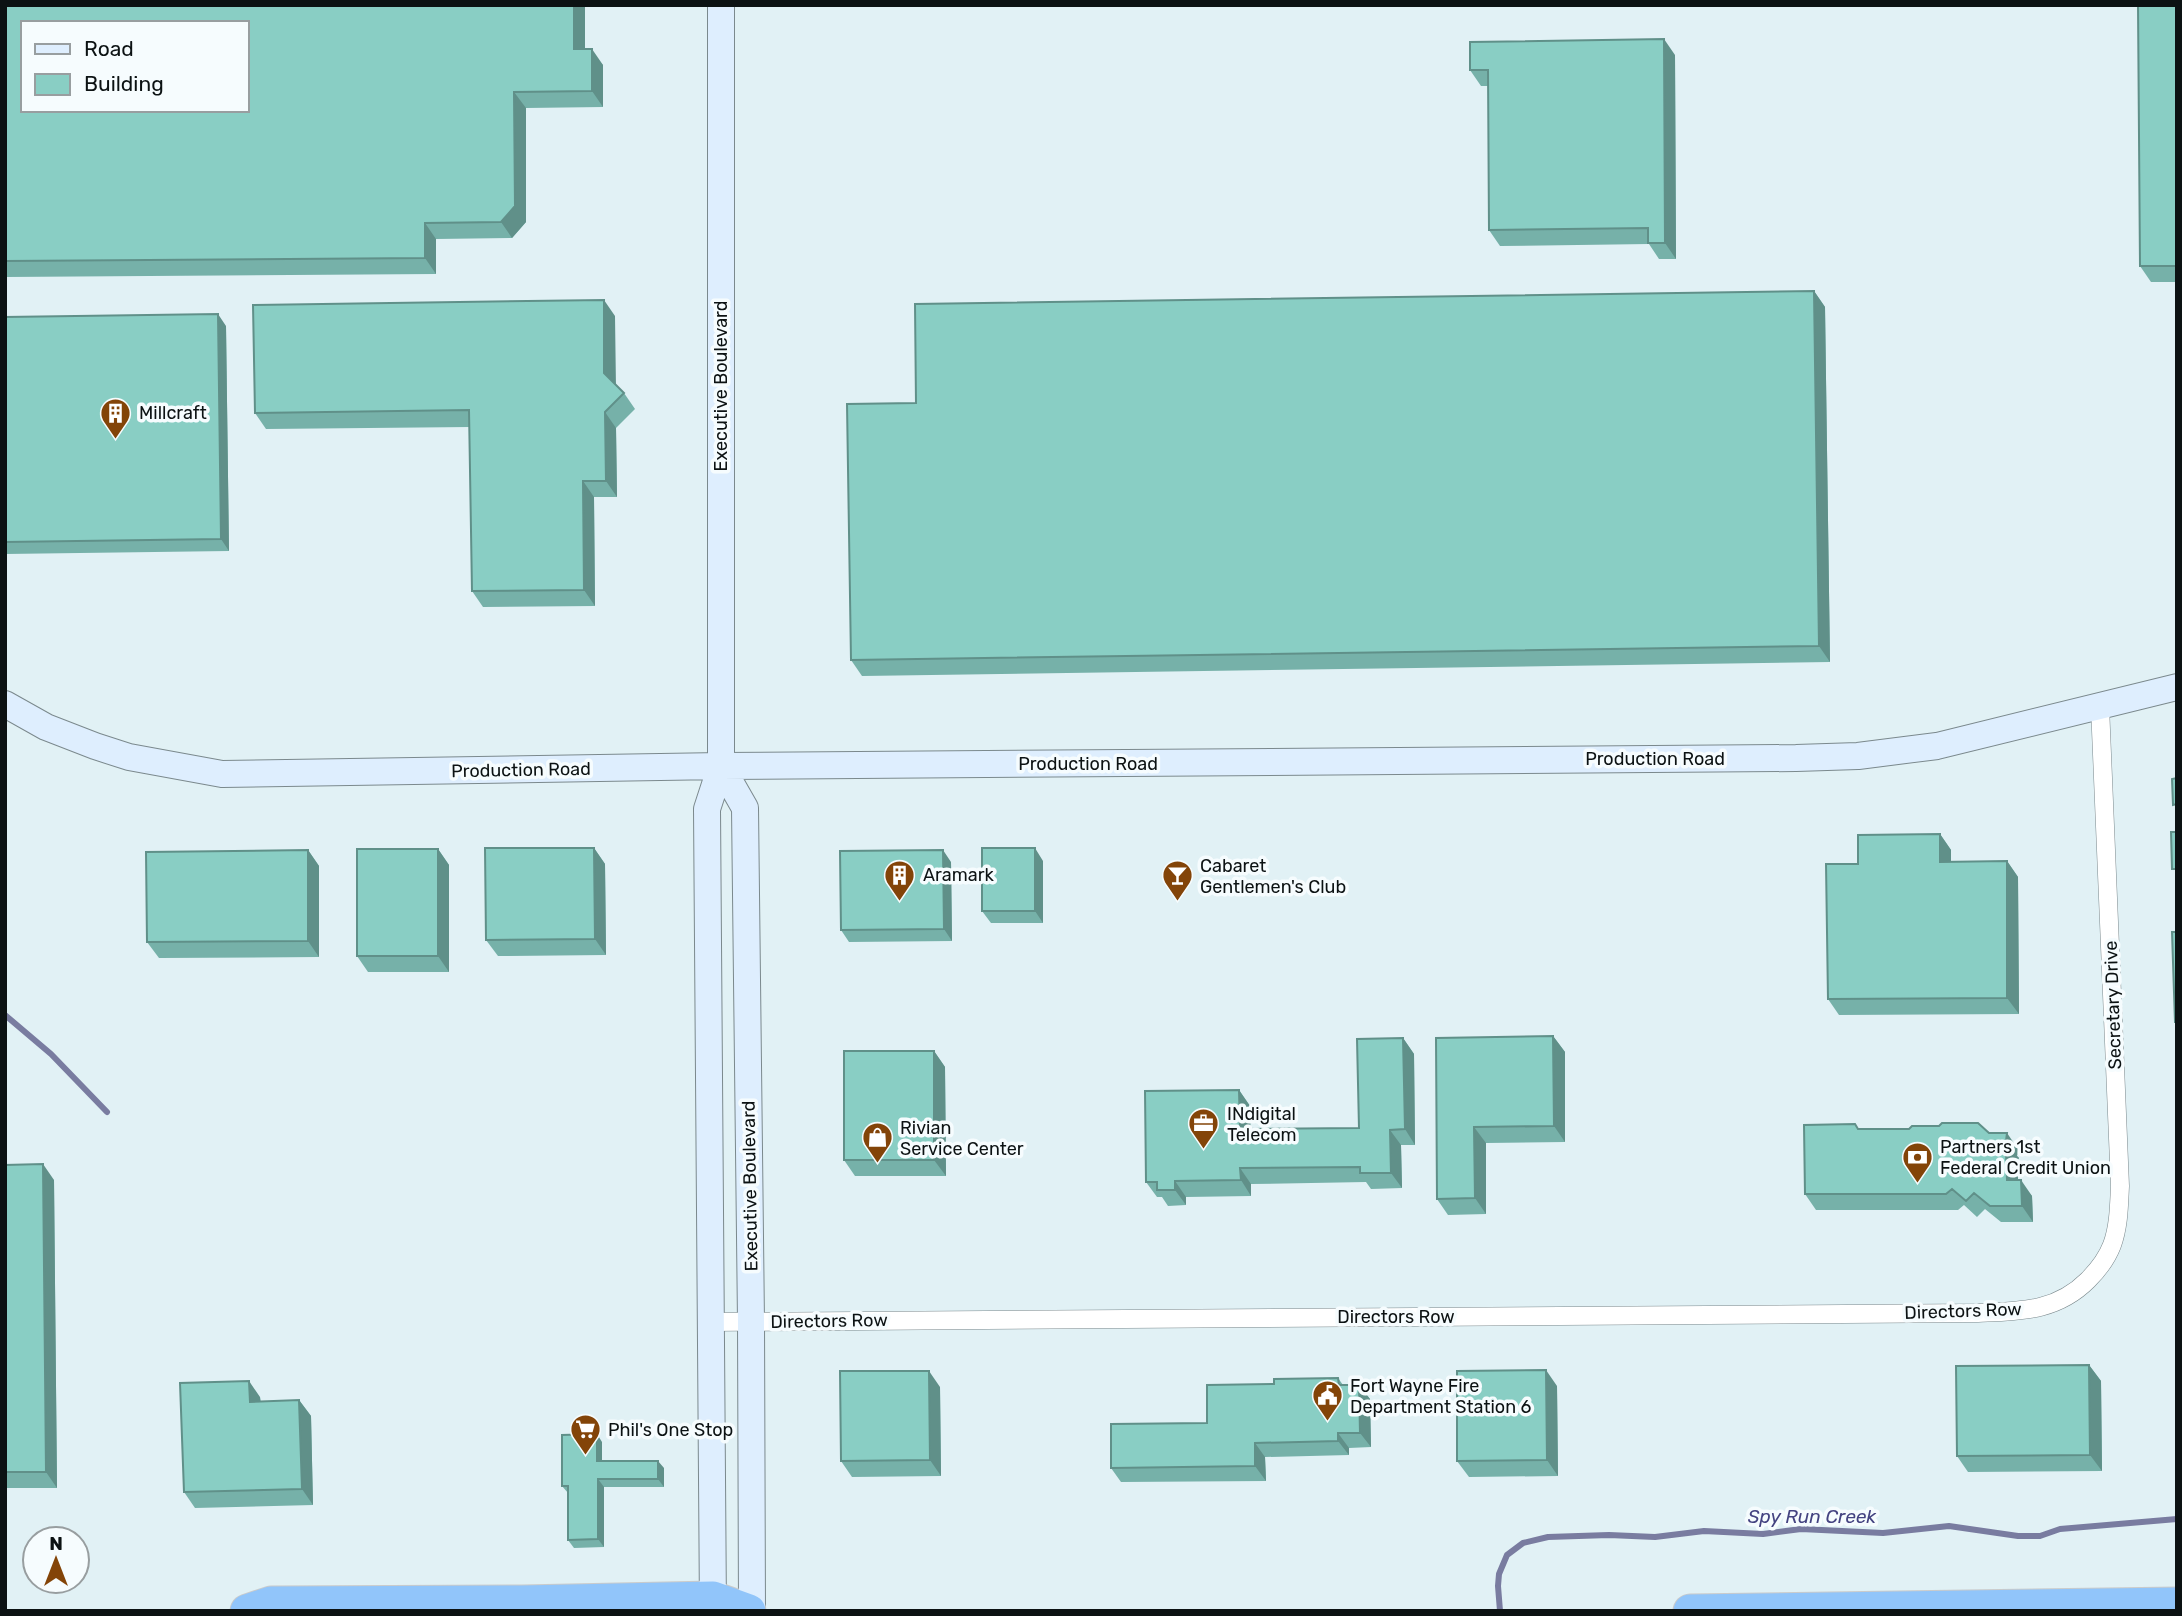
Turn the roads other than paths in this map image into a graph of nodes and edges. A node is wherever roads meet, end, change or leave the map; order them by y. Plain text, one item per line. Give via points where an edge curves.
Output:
1 (721, 5) edge
2 (2177, 687) edge
3 (5, 704) edge
4 (2100, 706) junction
5 (722, 766) junction
6 (2077, 1290) joint
7 (710, 1322) junction
8 (751, 1322) junction
9 (713, 1604) edge
10 (2177, 1604) edge
11 (247, 1611) edge
12 (751, 1611) edge
13 (1690, 1611) edge

1 - 5 main road, Executive Boulevard
2 - 4 main road, Production Road
3 - 5 main road, Production Road via 94,746 222,774
4 - 5 main road, Production Road via 1937,746 1858,756
4 - 6 street, Secretary Drive via 2120,1186 2112,1245 2099,1268
5 - 7 main road, Executive Boulevard via 707,809
5 - 8 main road, Executive Boulevard via 745,808
6 - 8 street, Directors Row via 2049,1306 1978,1313
7 - 8 street, Directors Row
7 - 9 main road, Executive Boulevard
8 - 12 main road, Executive Boulevard
9 - 11 highway via 271,1603
9 - 12 highway
10 - 13 highway

